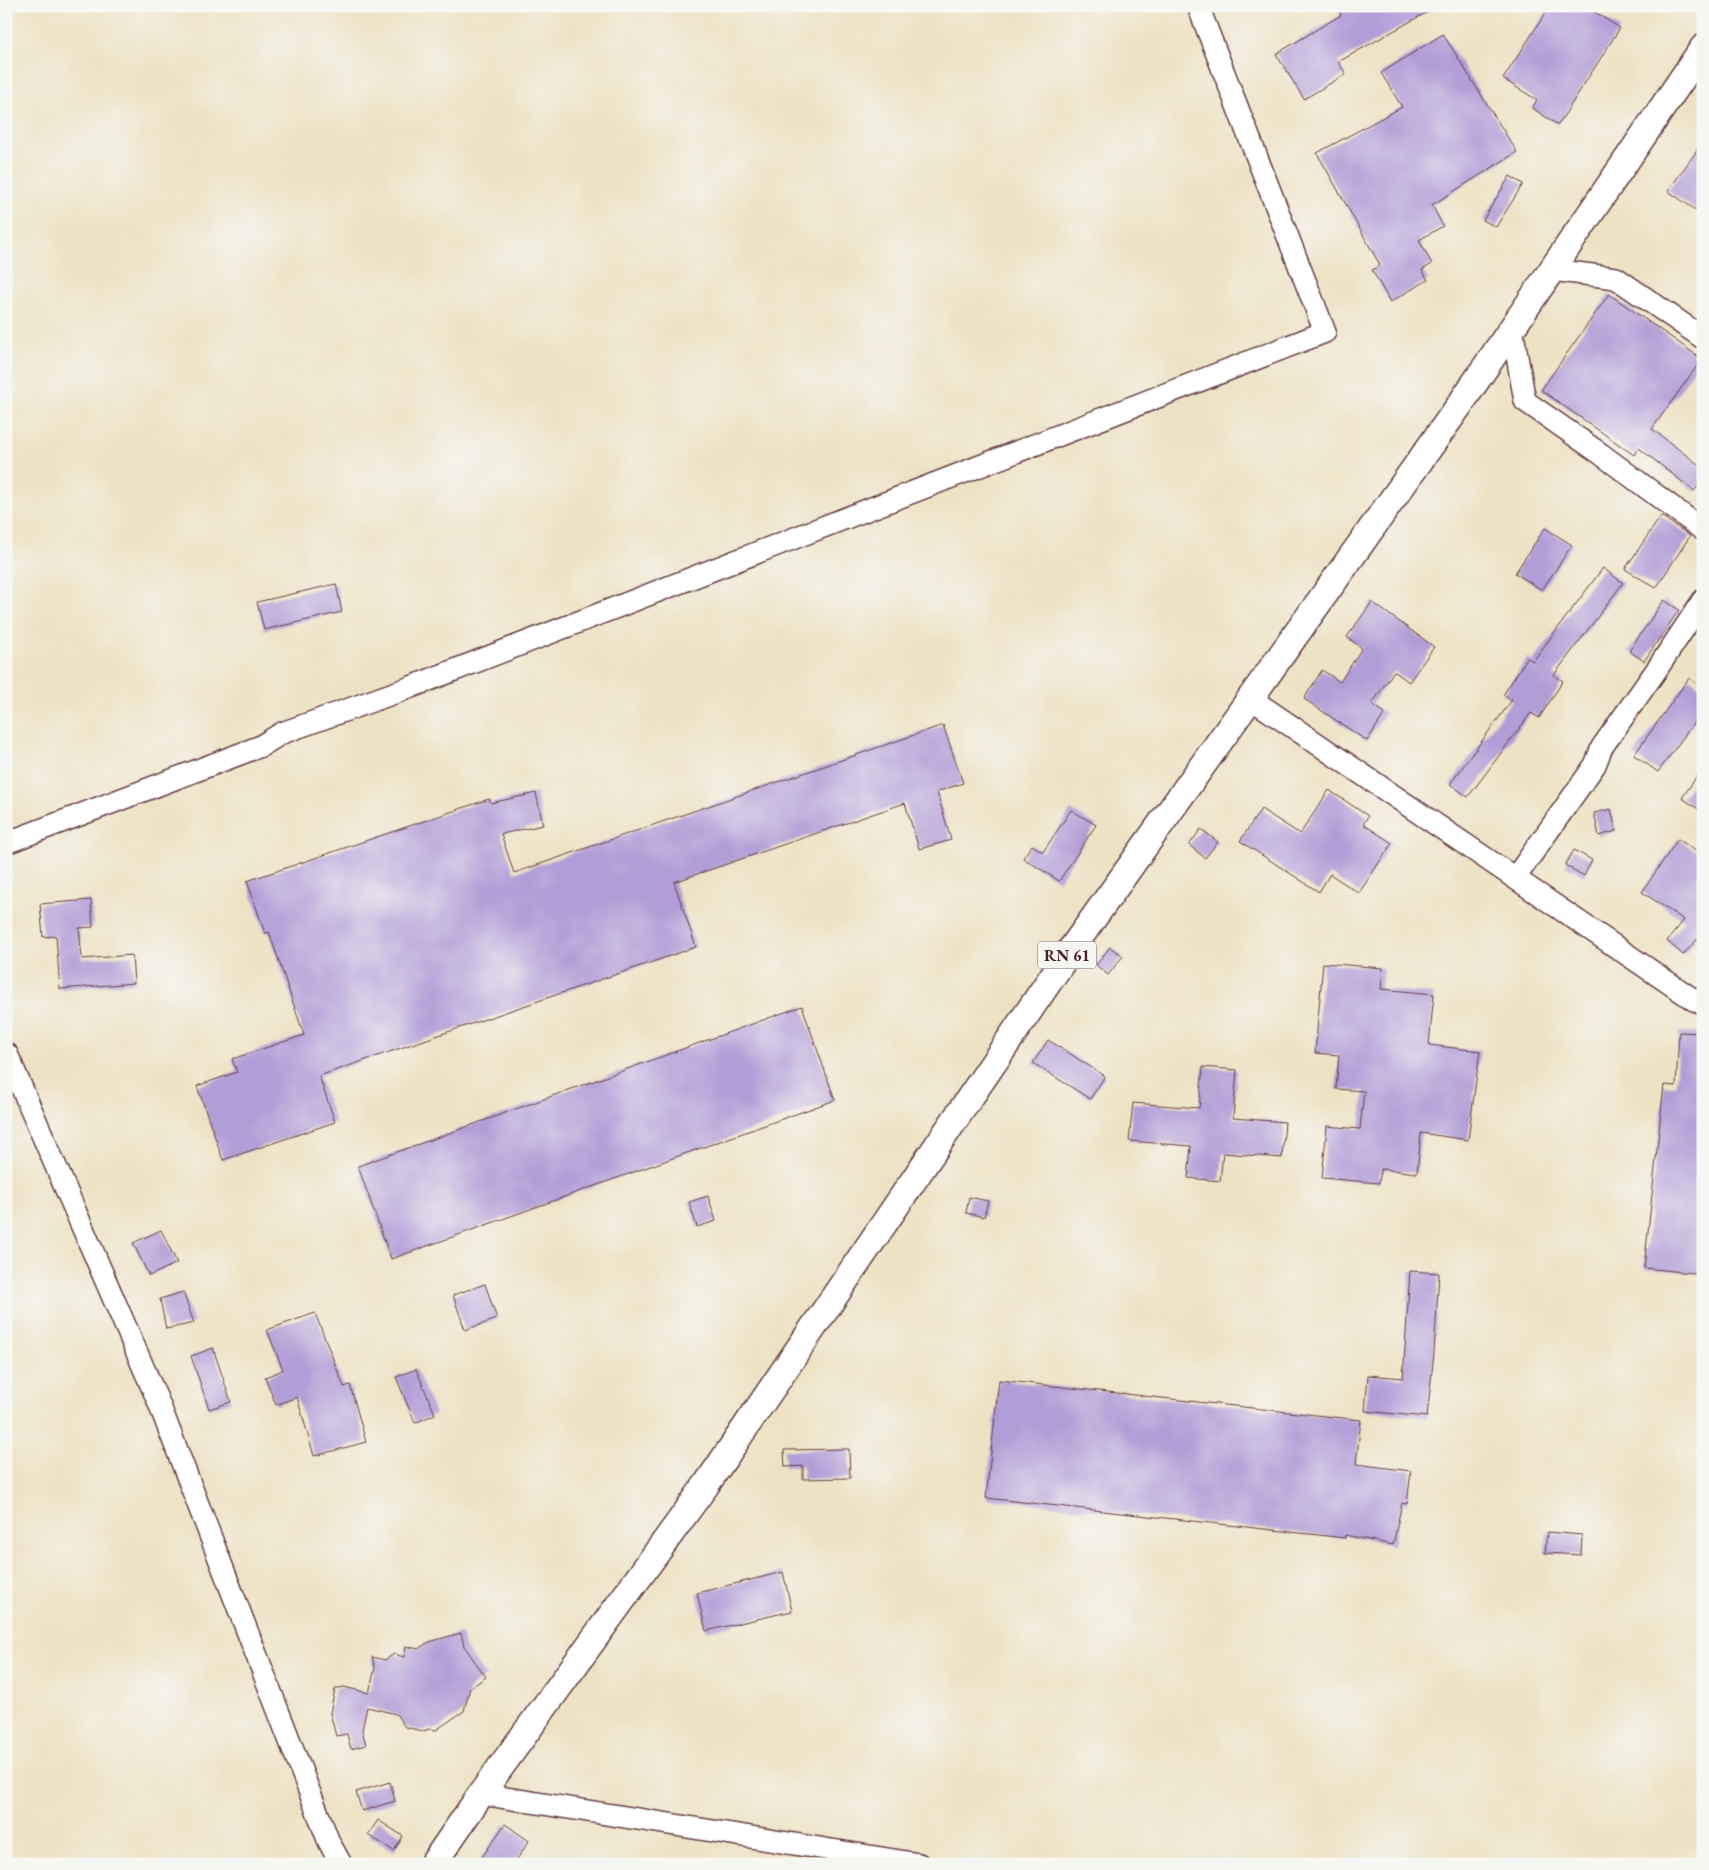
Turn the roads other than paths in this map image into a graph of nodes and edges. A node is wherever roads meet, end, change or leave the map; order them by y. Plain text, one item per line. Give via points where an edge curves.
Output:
1 (1198, 6) edge
2 (1703, 48) edge
3 (1552, 270) junction
4 (1512, 328) junction
5 (1703, 338) edge
6 (1703, 530) edge
7 (1703, 600) edge
8 (1250, 698) junction
9 (6, 843) edge
10 (1515, 878) junction
11 (1703, 1002) edge
12 (7, 1054) edge
13 (482, 1794) junction
14 (341, 1864) edge
15 (433, 1864) edge
16 (919, 1864) edge

1 - 9 street via 1325,332 420,683 282,733 261,746
2 - 3 main road, RN 61
3 - 4 main road, RN 61
3 - 5 street via 1616,278
4 - 6 street via 1525,401
4 - 8 main road, RN 61
7 - 10 street via 1602,747 1595,765
8 - 10 street
8 - 13 main road, RN 61 via 1065,958 706,1485
10 - 11 street via 1694,1000
12 - 14 street via 158,1401 329,1842
13 - 15 main road, RN 61
13 - 16 street

